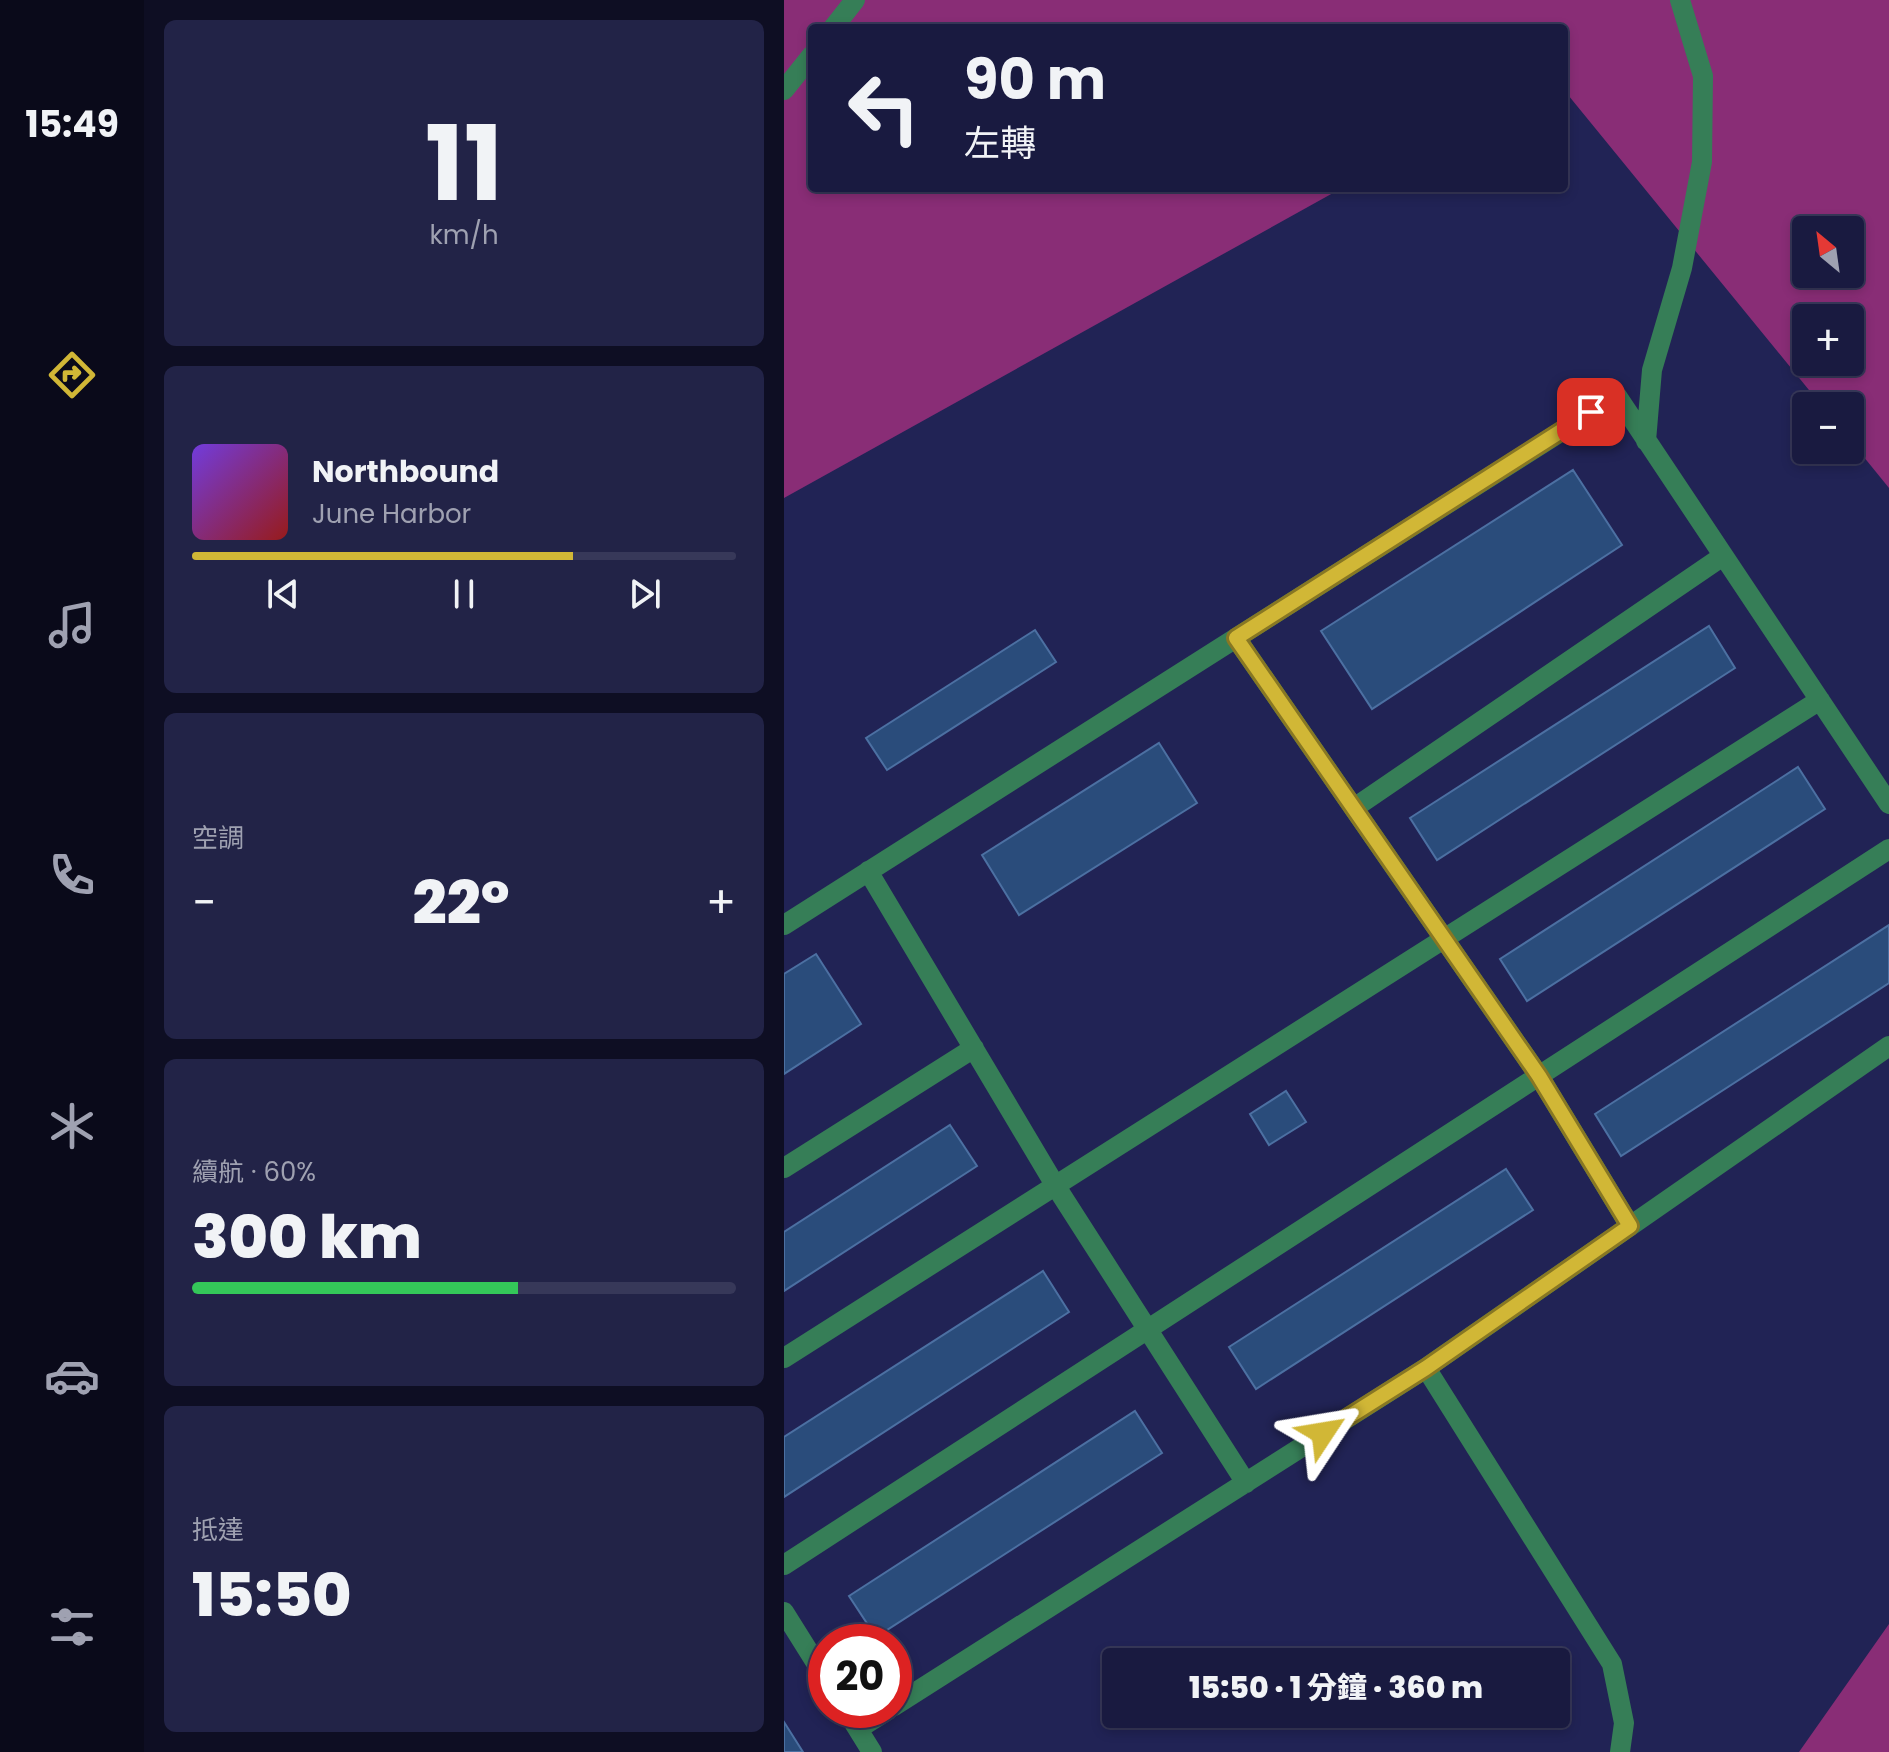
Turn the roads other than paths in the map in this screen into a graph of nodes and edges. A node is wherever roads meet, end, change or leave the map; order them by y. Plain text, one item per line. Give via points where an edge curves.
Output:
1 (855, 0) edge
2 (1680, 0) edge
3 (836, 24) edge
4 (808, 60) edge
5 (784, 90) edge
6 (1646, 441) junction
7 (1723, 556) junction
8 (1236, 638) junction
9 (1820, 700) junction
10 (1889, 804) edge
11 (1354, 808) junction
12 (1889, 849) edge
13 (868, 871) junction
14 (784, 925) edge
15 (1443, 937) junction
16 (1889, 1046) edge
17 (974, 1048) junction
18 (1539, 1076) junction
19 (784, 1168) edge
20 (1055, 1185) junction
21 (1630, 1226) junction
22 (1149, 1329) junction
23 (784, 1358) edge
24 (1426, 1368) junction
25 (1246, 1483) junction
26 (784, 1565) edge
27 (784, 1612) edge
28 (808, 1650) edge
29 (912, 1695) edge
30 (858, 1729) edge
31 (872, 1752) edge
32 (1620, 1752) edge

1 - 3 lane
2 - 6 lane via 1703,76 1702,162 1682,268 1652,370
4 - 5 lane
6 - 7 lane
6 - 8 lane via 1617,396
7 - 9 lane
7 - 11 lane
8 - 11 lane
8 - 13 lane
9 - 10 lane
9 - 15 lane
11 - 15 lane
12 - 18 lane
13 - 14 lane
13 - 17 lane
15 - 18 lane
15 - 20 lane
16 - 21 lane
17 - 19 lane
17 - 20 lane
18 - 21 lane
18 - 22 lane
20 - 22 lane
20 - 23 lane
21 - 24 lane
22 - 25 lane
22 - 26 lane
24 - 25 lane
24 - 32 lane via 1612,1664 1624,1723
25 - 29 lane
27 - 28 lane
30 - 31 lane

